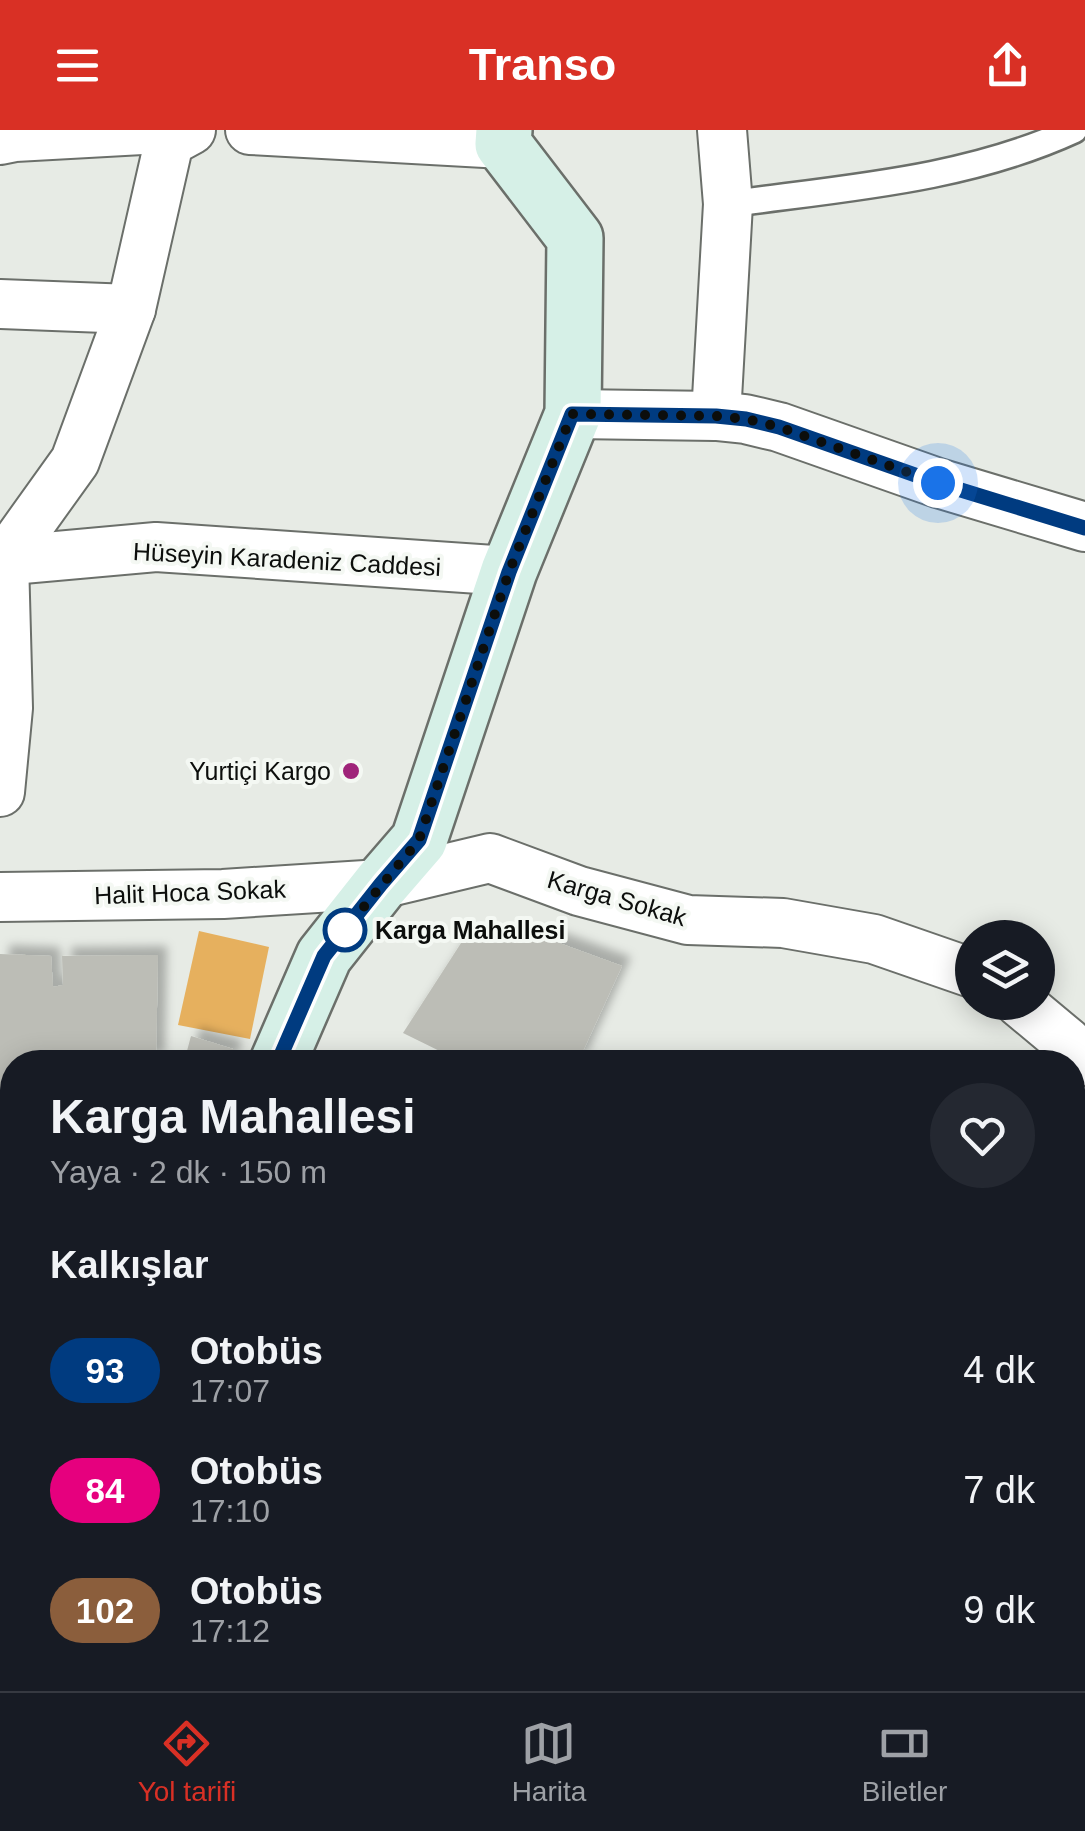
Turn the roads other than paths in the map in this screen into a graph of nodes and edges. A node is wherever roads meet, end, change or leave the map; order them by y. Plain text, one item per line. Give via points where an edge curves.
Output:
1 (142, 130) edge
2 (191, 130) edge
3 (250, 130) edge
4 (722, 130) edge
5 (1074, 130) edge
6 (503, 137) edge
7 (0, 140) edge
8 (728, 204) junction
9 (0, 304) edge
10 (131, 309) junction
11 (572, 414) junction
12 (716, 416) junction
13 (1085, 528) edge
14 (2, 561) edge
15 (509, 572) junction
16 (0, 792) edge
17 (381, 884) junction
18 (0, 897) edge
19 (955, 967) edge
20 (1042, 1020) edge
21 (283, 1050) edge
22 (1076, 1050) edge

1 - 7 street
2 - 10 street via 169,142
3 - 6 street
4 - 8 street
5 - 8 lane via 942,173
6 - 11 street via 575,238
8 - 12 street
9 - 10 street
10 - 14 street via 74,461
11 - 12 street
11 - 15 street
12 - 13 street via 779,427
14 - 15 street, Hüseyin Karadeniz Caddesi via 156,548
14 - 16 street via 8,708
15 - 17 street via 419,840
17 - 18 street, Halit Hoca Sokak
17 - 19 street, Karga Sokak via 490,858 688,920 783,923 874,939
17 - 21 street via 324,956
20 - 22 street

